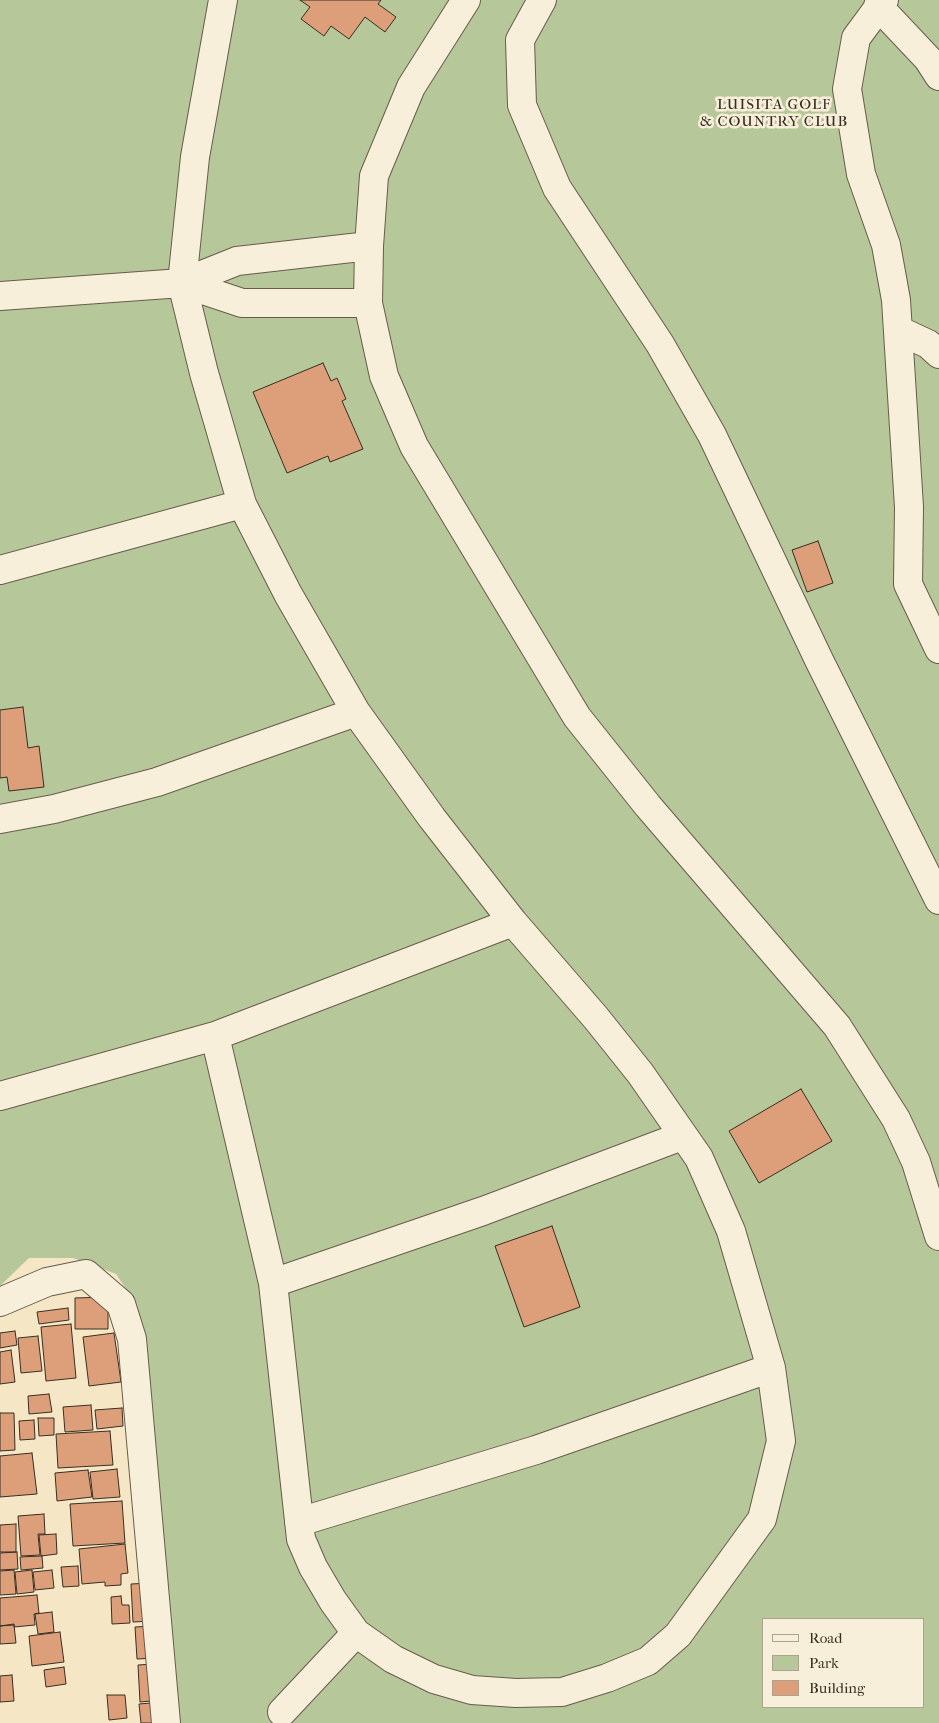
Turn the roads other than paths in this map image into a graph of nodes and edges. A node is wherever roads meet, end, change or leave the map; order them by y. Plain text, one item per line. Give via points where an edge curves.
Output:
1 (223, 0) edge
2 (466, 0) edge
3 (542, 0) edge
4 (881, 3) edge
5 (939, 76) edge
6 (369, 246) junction
7 (182, 283) junction
8 (0, 296) edge
9 (368, 303) junction
10 (898, 330) junction
11 (939, 354) edge
12 (242, 504) junction
13 (0, 570) edge
14 (939, 649) edge
15 (356, 712) junction
16 (0, 819) edge
17 (939, 900) edge
18 (513, 922) junction
19 (215, 1036) junction
20 (0, 1096) edge
21 (682, 1136) junction
22 (939, 1236) edge
23 (273, 1283) junction
24 (0, 1302) edge
25 (771, 1368) junction
26 (299, 1522) junction
27 (356, 1634) junction
28 (282, 1712) dead end
29 (166, 1723) edge

1 - 7 street via 195,157
2 - 6 street via 411,87 374,176
3 - 17 street via 520,40 522,105 557,188 660,344 712,435
4 - 5 street
4 - 10 street via 856,38 846,90 861,174 886,245
6 - 7 street via 237,261
6 - 9 street
7 - 8 street
7 - 9 street via 242,303
7 - 12 street
9 - 22 street via 384,376 414,446 577,717 648,806 837,1026 896,1119 916,1162
10 - 11 street via 928,344
10 - 14 street via 909,507 908,584
12 - 13 street
12 - 15 street via 288,594
15 - 16 street via 157,782 54,809
15 - 18 street via 432,818
18 - 19 street
18 - 21 street via 640,1073
19 - 20 street
19 - 23 street
21 - 23 street via 483,1211
21 - 25 street via 699,1158 731,1232
23 - 26 street
24 - 29 street via 47,1282 86,1274 121,1304 132,1339
25 - 26 street via 536,1450
25 - 27 street via 781,1441 762,1519 678,1634 648,1661 562,1692 472,1690 434,1679 393,1659
26 - 27 street via 301,1539 313,1567
27 - 28 street

